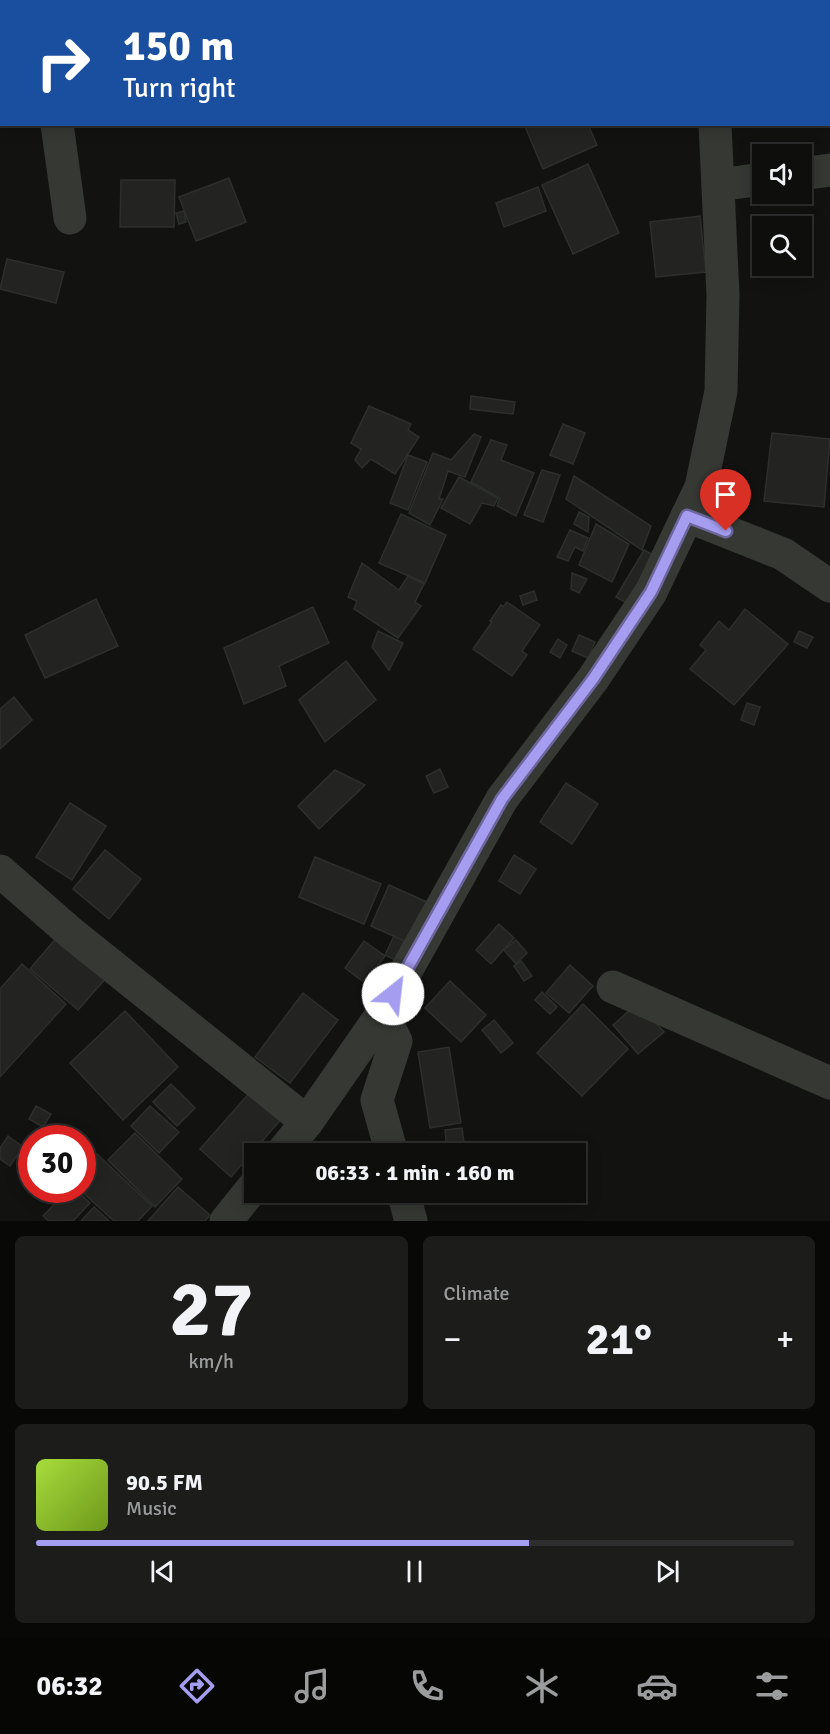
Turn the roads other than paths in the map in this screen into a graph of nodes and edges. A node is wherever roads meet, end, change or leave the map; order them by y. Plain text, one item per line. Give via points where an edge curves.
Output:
1 (57, 126) edge
2 (715, 126) edge
3 (830, 170) edge
4 (812, 172) edge
5 (752, 180) edge
6 (718, 185) junction
7 (70, 218) dead end
8 (687, 516) junction
9 (830, 586) edge
10 (0, 871) edge
11 (613, 987) dead end
12 (382, 1014) junction
13 (830, 1083) edge
14 (307, 1122) junction
15 (290, 1143) edge
16 (389, 1143) edge
17 (244, 1199) edge
18 (406, 1203) edge
19 (226, 1221) edge
20 (411, 1221) edge

1 - 7 street
2 - 6 street
3 - 4 street
5 - 6 street
6 - 8 street via 723,295 721,391 701,488
8 - 9 street via 783,554
8 - 12 street via 651,592 593,679 502,799
10 - 14 street via 71,933
11 - 13 street
12 - 14 street
12 - 16 street via 396,1041 377,1100
14 - 15 street
17 - 19 street
18 - 20 street

